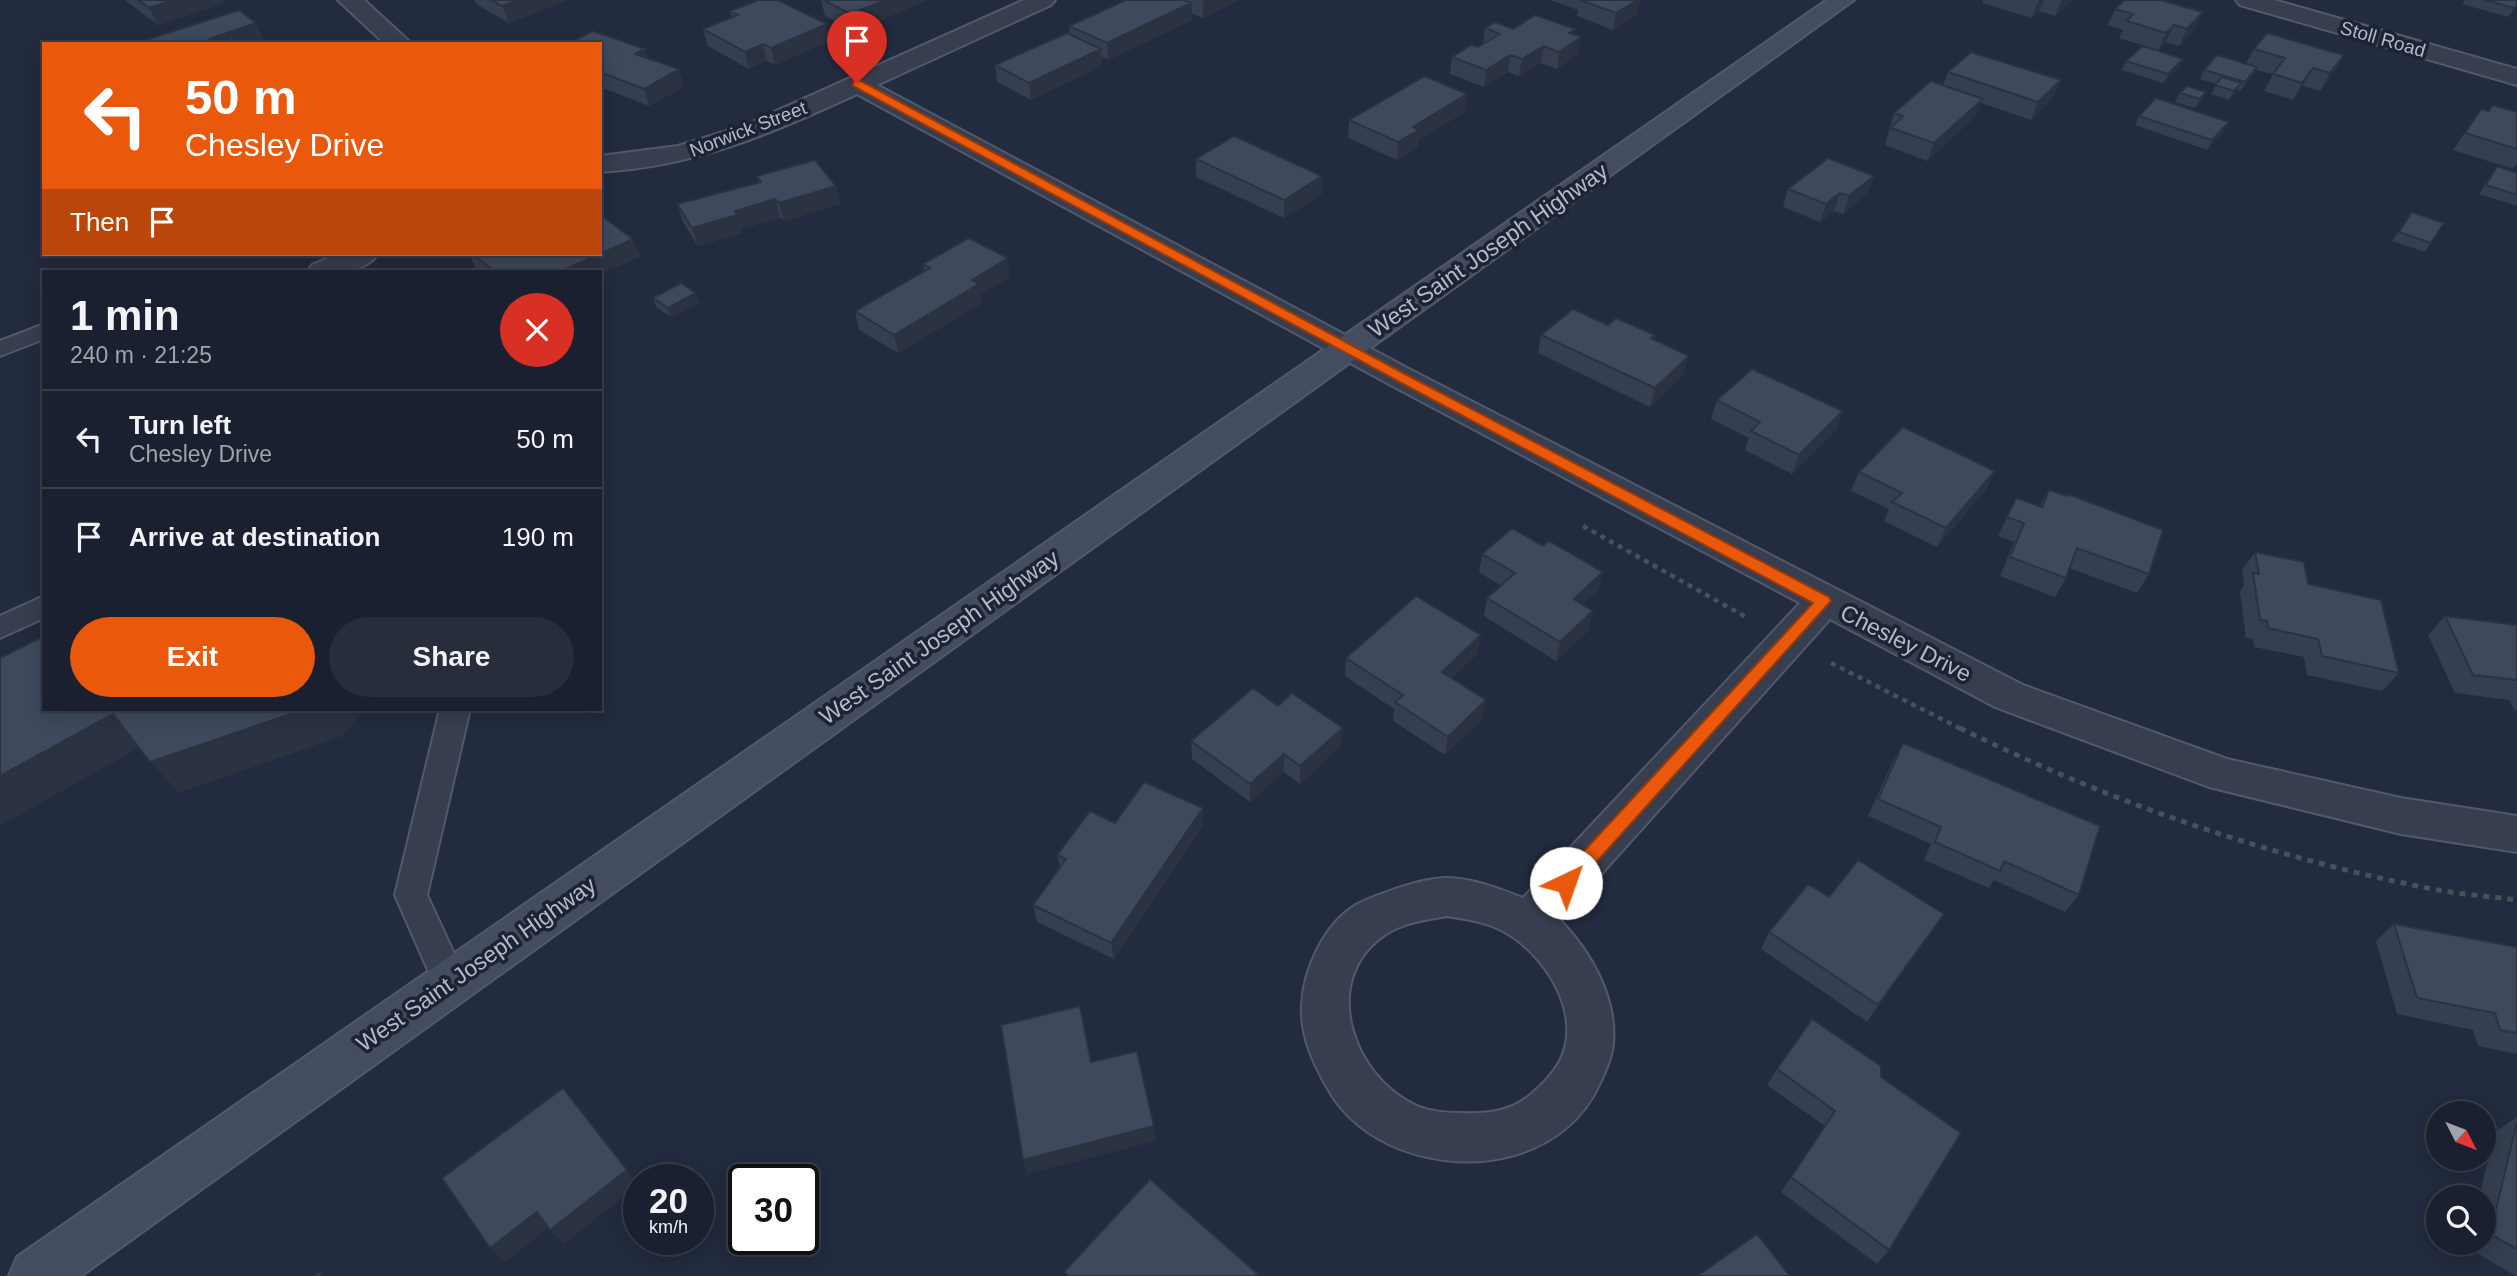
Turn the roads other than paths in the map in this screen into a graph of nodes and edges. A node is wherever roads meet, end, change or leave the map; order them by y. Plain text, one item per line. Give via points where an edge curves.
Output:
1 (1043, 0) edge
2 (1842, 0) edge
3 (2248, 0) edge
4 (355, 1) edge
5 (398, 42) edge
6 (2517, 78) edge
7 (857, 83) junction
8 (602, 164) edge
9 (358, 256) edge
10 (325, 270) edge
11 (42, 332) edge
12 (0, 349) edge
13 (1348, 349) junction
14 (1824, 601) junction
15 (42, 607) edge
16 (0, 628) edge
17 (455, 711) edge
18 (2517, 834) edge
19 (1529, 923) junction
20 (450, 982) junction
21 (36, 1276) edge

1 - 7 street, Norwick Street
2 - 13 street, West Saint Joseph Highway
3 - 6 street, Stoll Road
4 - 5 street
7 - 8 street, Norwick Street via 714,146 639,163
7 - 13 street, Chesley Drive
9 - 10 street
11 - 12 lane
13 - 14 street, Chesley Drive
13 - 20 street, West Saint Joseph Highway
14 - 18 street, Chesley Drive via 2009,696 2224,775 2401,816
14 - 19 street
15 - 16 lane
17 - 20 lane via 411,895
19 - 19 street via 1490,904 1447,897 1406,903 1369,920 1342,948 1326,985 1325,1026 1340,1067 1367,1100 1404,1126 1448,1138 1494,1138 1534,1123 1566,1096 1585,1062 1589,1023 1580,984 1560,950
20 - 21 street, West Saint Joseph Highway

